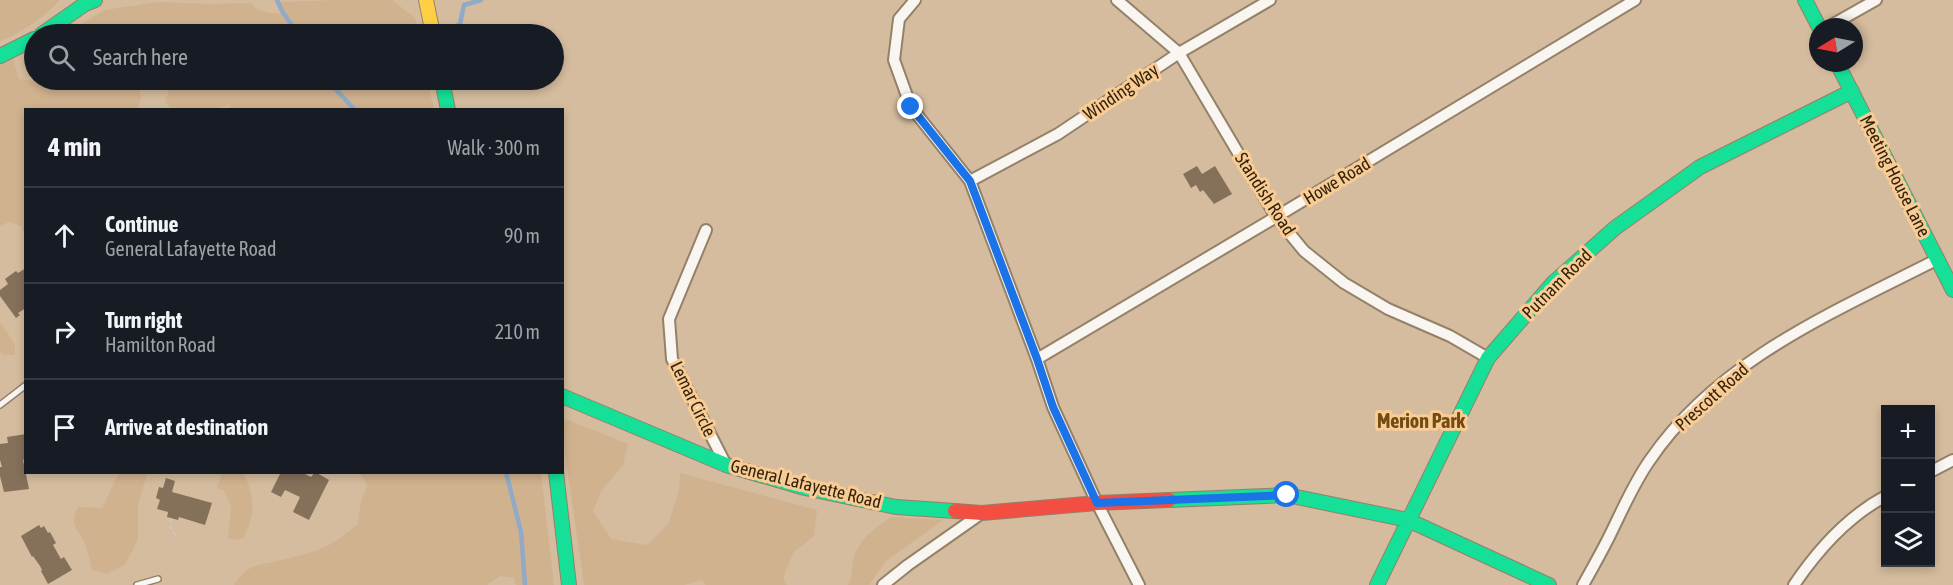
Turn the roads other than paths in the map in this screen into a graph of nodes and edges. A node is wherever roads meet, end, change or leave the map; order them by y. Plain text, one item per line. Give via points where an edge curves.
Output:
1 (426, 0) edge
2 (915, 0) edge
3 (1117, 0) edge
4 (1270, 0) edge
5 (1635, 0) edge
6 (1804, 0) edge
7 (1876, 0) edge
8 (88, 1) edge
9 (1814, 18) edge
10 (1843, 18) edge
11 (56, 24) edge
12 (431, 24) edge
13 (24, 44) edge
14 (1179, 53) junction
15 (0, 56) edge
16 (1842, 72) edge
17 (444, 90) edge
18 (1852, 91) junction
19 (448, 108) edge
20 (970, 181) junction
21 (1276, 217) junction
22 (706, 230) dead end
23 (1938, 259) junction
24 (1953, 288) edge
25 (1488, 358) junction
26 (1037, 359) junction
27 (24, 387) edge
28 (564, 397) edge
29 (0, 405) edge
30 (1953, 460) edge
31 (726, 465) junction
32 (1935, 469) edge
33 (556, 474) edge
34 (1881, 500) edge
35 (1097, 503) junction
36 (982, 513) junction
37 (1408, 520) junction
38 (158, 579) dead end
39 (137, 585) edge
40 (569, 585) edge
41 (883, 585) edge
42 (1139, 585) edge
43 (1377, 585) edge
44 (1549, 585) edge
45 (1583, 585) edge
46 (1794, 585) edge

1 - 12 street
2 - 20 street via 899,19 894,60 911,107
3 - 14 street, Standish Road
4 - 14 street, Winding Way
5 - 21 street, Howe Road
6 - 9 street
7 - 10 street
8 - 11 street
13 - 15 street
14 - 20 street, Winding Way via 1058,134
14 - 21 street, Standish Road
16 - 18 street, Meeting House Lane
17 - 19 street
18 - 23 street, Meeting House Lane
18 - 25 street, Putnam Road via 1700,167 1615,228 1553,283
20 - 26 street
21 - 25 street, Standish Road via 1304,251 1344,283
21 - 26 street, Howe Road
22 - 31 street, Lemar Circle via 669,320 672,359
23 - 24 street, Meeting House Lane
23 - 45 street, Prescott Road via 1802,329 1736,370 1684,418 1650,459
25 - 37 street, Putnam Road
26 - 35 street via 1053,407
27 - 29 lane
28 - 31 street, General Lafayette Road
30 - 32 street
31 - 36 street, General Lafayette Road via 805,488 896,507
33 - 40 street
34 - 46 street via 1835,534
35 - 36 street, General Lafayette Road
35 - 37 street, General Lafayette Road via 1287,495
35 - 42 street
36 - 41 street
37 - 43 street, Putnam Road
37 - 44 street, General Lafayette Road
38 - 39 lane

